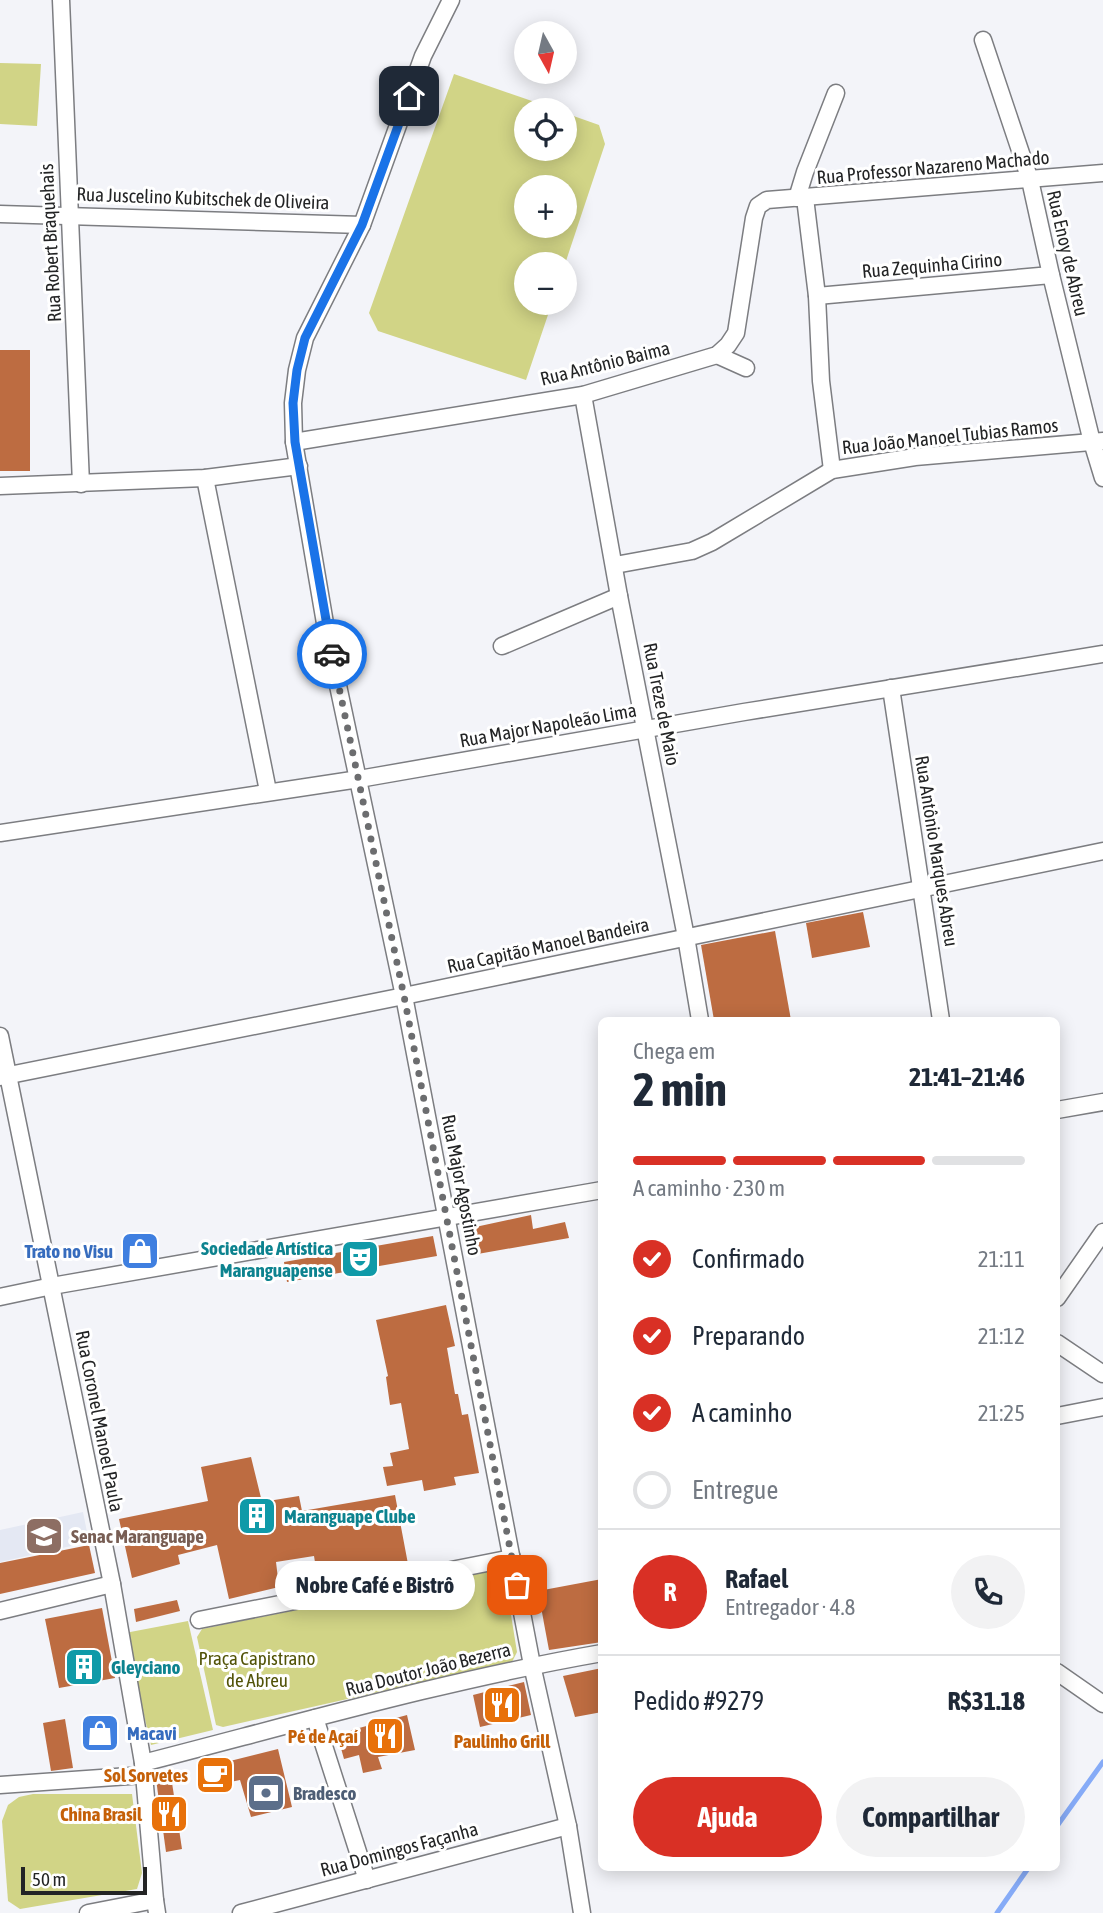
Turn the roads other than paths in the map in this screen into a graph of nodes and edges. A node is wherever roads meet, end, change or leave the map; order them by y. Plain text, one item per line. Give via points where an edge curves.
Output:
1 (61, 0) edge
2 (450, 0) edge
3 (983, 40) dead end
4 (836, 93) dead end
5 (1103, 173) edge
6 (1030, 180) junction
7 (801, 198) junction
8 (0, 214) edge
9 (70, 215) junction
10 (362, 225) junction
11 (1051, 275) junction
12 (817, 296) junction
13 (717, 355) junction
14 (746, 368) dead end
15 (583, 395) junction
16 (295, 442) junction
17 (1098, 442) edge
18 (299, 466) junction
19 (832, 470) junction
20 (205, 478) junction
21 (1103, 478) edge
22 (81, 484) junction
23 (0, 486) edge
24 (615, 565) junction
25 (620, 596) junction
26 (502, 646) dead end
27 (1103, 654) edge
28 (891, 688) junction
29 (646, 729) junction
30 (359, 779) junction
31 (268, 791) junction
32 (0, 833) edge
33 (1103, 851) edge
34 (921, 887) junction
35 (686, 937) junction
36 (404, 996) junction
37 (699, 1017) edge
38 (941, 1017) edge
39 (0, 1036) edge
40 (4, 1076) edge
41 (1103, 1102) edge
42 (1060, 1109) edge
43 (598, 1191) edge
44 (447, 1218) junction
45 (1103, 1232) edge
46 (52, 1286) junction
47 (1060, 1294) edge
48 (0, 1297) edge
49 (1060, 1345) edge
50 (1103, 1374) edge
51 (1103, 1407) edge
52 (1060, 1415) edge
53 (512, 1558) junction
54 (112, 1584) junction
55 (0, 1611) edge
56 (200, 1620) dead end
57 (598, 1654) edge
58 (532, 1665) junction
59 (1060, 1674) edge
60 (1103, 1704) edge
61 (315, 1718) junction
62 (143, 1769) junction
63 (0, 1785) edge
64 (568, 1826) junction
65 (366, 1880) junction
66 (156, 1906) edge
67 (98, 1912) edge
68 (241, 1913) edge
69 (582, 1913) edge

1 - 9 street, Rua Robert Braquehais
2 - 10 street, Rua Major Agostinho via 423,56
3 - 6 street, Rua Enoy de Abreu
4 - 7 street via 805,172
5 - 6 street, Rua Professor Nazareno Machado
6 - 7 street, Rua Professor Nazareno Machado
6 - 11 street, Rua Enoy de Abreu
7 - 12 street
7 - 13 street, Rua Professor Nazareno Machado via 767,200 758,206 736,333
8 - 9 street, Rua Juscelino Kubitschek de Oliveira
9 - 10 street, Rua Juscelino Kubitschek de Oliveira
9 - 22 street, Rua Robert Braquehais
10 - 16 street, Rua Major Agostinho via 305,338 293,403
11 - 12 street, Rua Zequinha Cirino
11 - 17 street, Rua Enoy de Abreu
12 - 19 street
13 - 14 street
13 - 15 street, Rua Antônio Baima
15 - 16 street, Rua Antônio Baima
15 - 24 street, Rua Treze de Maio
16 - 18 street, Rua Major Agostinho
17 - 19 street, Rua João Manoel Tubias Ramos via 915,457
17 - 21 street, Rua Enoy de Abreu
18 - 20 street
18 - 30 street, Rua Major Agostinho via 326,629
19 - 24 street, Rua João Manoel Tubias Ramos via 692,551
20 - 22 street
20 - 31 street
22 - 23 street
24 - 25 street, Rua Treze de Maio
25 - 26 street
25 - 29 street, Rua Treze de Maio
27 - 28 street, Rua Major Napoleão Lima
28 - 29 street, Rua Major Napoleão Lima
28 - 34 street, Rua Antônio Marques Abreu
29 - 30 street, Rua Major Napoleão Lima
29 - 35 street, Rua Treze de Maio
30 - 31 street, Rua Major Napoleão Lima
30 - 36 street, Rua Major Agostinho
31 - 32 street, Rua Major Napoleão Lima
33 - 34 street, Rua Capitão Manoel Bandeira
34 - 35 street, Rua Capitão Manoel Bandeira
34 - 38 street, Rua Antônio Marques Abreu
35 - 36 street, Rua Capitão Manoel Bandeira
35 - 37 street, Rua Treze de Maio
36 - 40 street, Rua Capitão Manoel Bandeira
36 - 44 street, Rua Major Agostinho
39 - 40 street, Rua Coronel Manoel Paula
40 - 46 street, Rua Coronel Manoel Paula
41 - 42 street
43 - 44 street
44 - 46 street
44 - 53 street, Rua Major Agostinho
45 - 47 street
46 - 48 street
46 - 54 street, Rua Coronel Manoel Paula
49 - 50 street
51 - 52 street
53 - 56 street
53 - 58 street, Rua Major Agostinho
54 - 55 street
54 - 62 street, Rua Coronel Manoel Paula
57 - 58 street, Rua Doutor João Bezerra
58 - 61 street, Rua Doutor João Bezerra
58 - 64 street, Rua Major Agostinho
59 - 60 street
61 - 62 street, Rua Doutor João Bezerra
61 - 65 street
62 - 63 street, Rua Doutor João Bezerra
62 - 66 street, Rua Coronel Manoel Paula
64 - 65 street, Rua Domingos Façanha
64 - 69 street, Rua Major Agostinho
65 - 68 street, Rua Domingos Façanha
66 - 67 street

